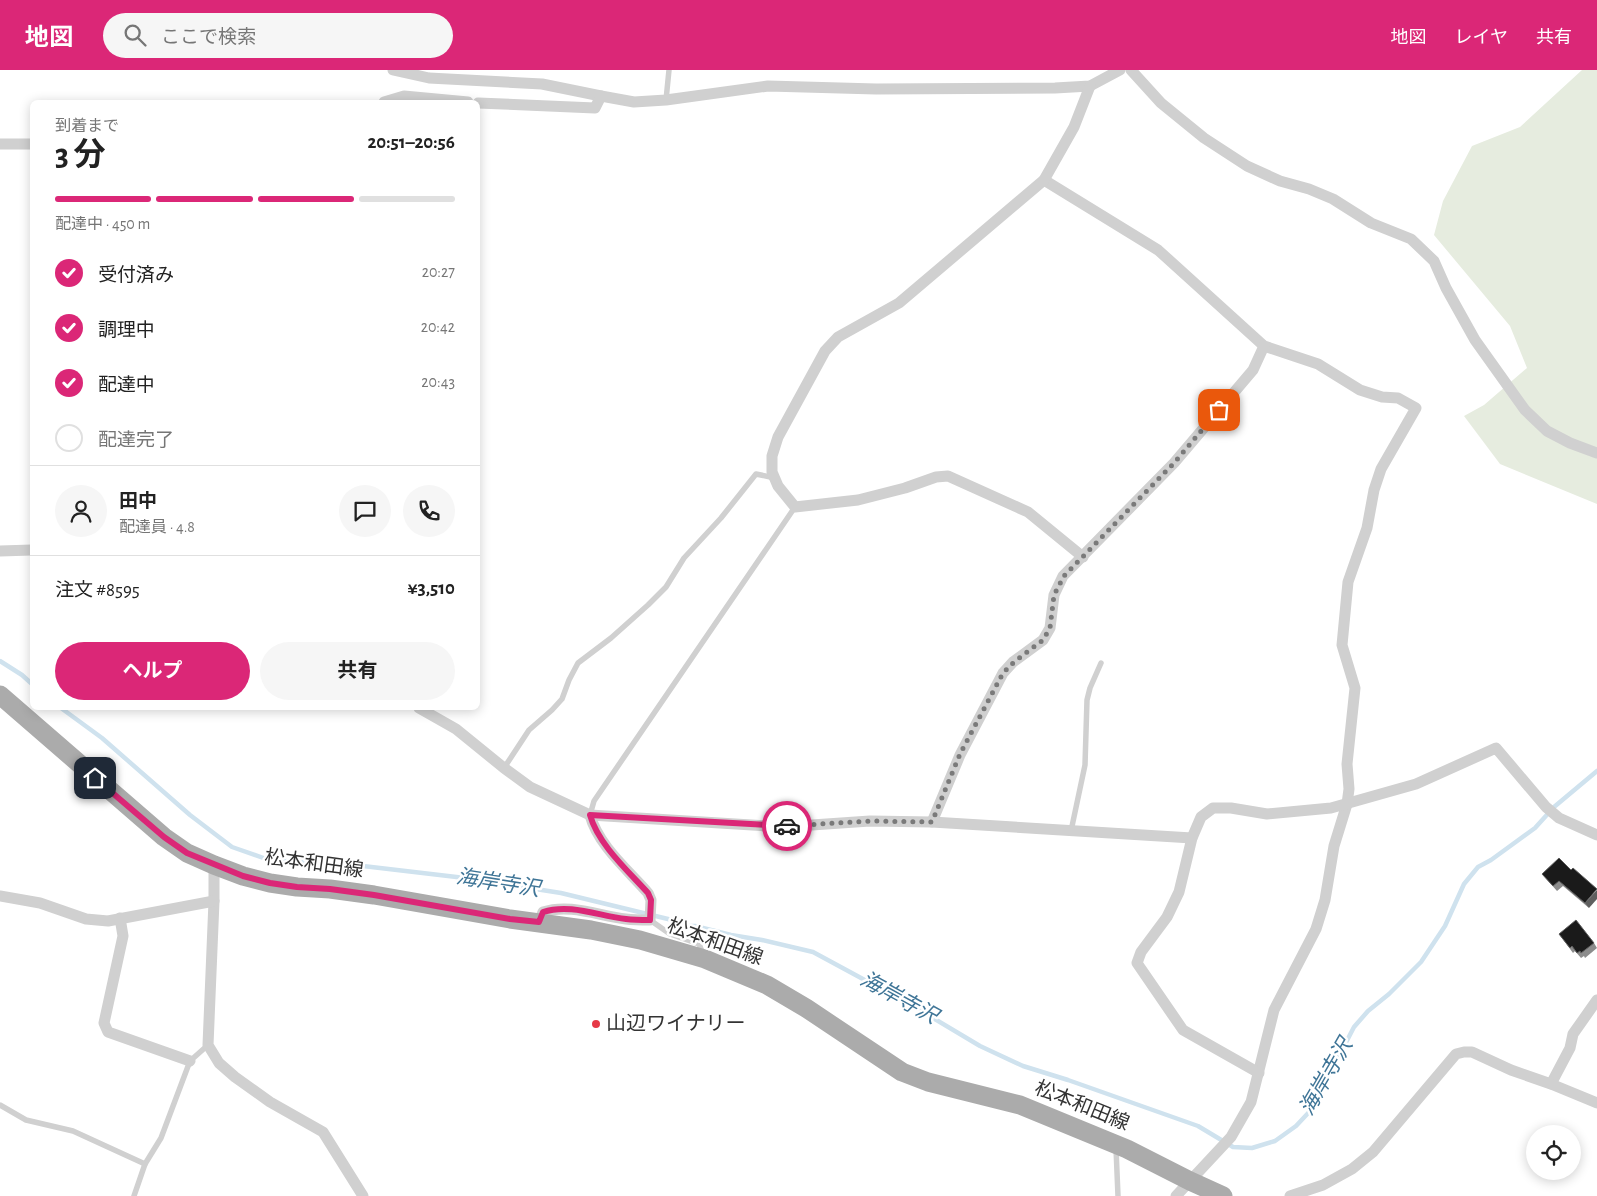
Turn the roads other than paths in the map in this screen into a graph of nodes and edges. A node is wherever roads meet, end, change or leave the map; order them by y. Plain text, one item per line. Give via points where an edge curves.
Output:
1 (393, 70) edge
2 (669, 70) edge
3 (1120, 70) edge
4 (1131, 70) edge
5 (1090, 86) junction
6 (601, 96) junction
7 (391, 100) edge
8 (447, 100) edge
9 (666, 100) junction
10 (480, 104) edge
11 (0, 144) edge
12 (30, 144) edge
13 (1044, 180) junction
14 (1264, 346) junction
15 (1597, 453) edge
16 (775, 478) junction
17 (794, 507) junction
18 (30, 550) edge
19 (0, 551) edge
20 (1083, 557) junction
21 (1101, 663) dead end
22 (0, 695) edge
23 (423, 710) edge
24 (504, 768) junction
25 (1347, 804) junction
26 (590, 815) junction
27 (932, 822) junction
28 (1071, 831) junction
29 (1597, 835) edge
30 (1192, 838) junction
31 (214, 865) junction
32 (0, 896) edge
33 (214, 901) junction
34 (120, 918) junction
35 (650, 920) junction
36 (539, 922) junction
37 (705, 959) junction
38 (1597, 1000) edge
39 (208, 1045) junction
40 (190, 1061) junction
41 (1259, 1073) junction
42 (1552, 1084) junction
43 (1597, 1103) edge
44 (0, 1105) edge
45 (1116, 1144) junction
46 (145, 1164) junction
47 (1190, 1181) junction
48 (134, 1196) edge
49 (363, 1196) edge
50 (1118, 1196) edge
51 (1176, 1196) edge
52 (1224, 1196) edge
53 (1290, 1196) edge

1 - 6 street via 429,78 542,84
2 - 9 lane
3 - 5 street
4 - 15 street via 1161,103 1204,138 1247,166 1333,199 1371,223 1411,239 1434,261 1475,340 1525,410 1547,431
5 - 9 street via 876,89 768,86
5 - 13 street via 1074,127
6 - 9 street via 634,102
6 - 10 street via 595,108
7 - 8 street via 404,96
11 - 12 street
13 - 14 street via 1158,250
13 - 16 street via 899,303 838,338 825,351 778,436 772,456
14 - 20 street via 1253,370 1174,463
14 - 25 street via 1318,364 1360,390 1398,398 1416,408 1381,469 1367,528 1348,582 1342,645 1355,688 1347,764
16 - 17 street
16 - 24 lane via 756,474 684,558 666,588 578,663 562,699 529,730
17 - 20 street via 858,500 948,476 1028,512
17 - 26 lane via 594,801
18 - 19 street
20 - 27 street via 1064,576 1054,595 1050,628 1043,640 1003,673 960,754
21 - 28 lane via 1087,700 1084,765
22 - 31 main road, 松本和田線 via 164,837 187,853
23 - 24 street via 456,729
24 - 26 street via 530,787
25 - 29 street via 1416,784 1496,748 1546,807 1559,818
25 - 30 street via 1267,814 1213,808 1201,817
25 - 41 street via 1334,846 1325,900 1316,929 1274,1010
26 - 27 street via 782,827 870,821
26 - 35 street via 604,843 648,893
27 - 28 street
28 - 30 street
30 - 41 street via 1178,892 1167,917 1141,952 1137,963 1183,1030
31 - 33 street
31 - 36 main road, 松本和田線 via 270,883 374,895
32 - 34 street via 40,903 86,920
33 - 34 street
33 - 39 street
34 - 40 street via 122,936 104,1023 108,1032
35 - 36 street via 559,909 543,912
35 - 37 lane via 670,934 699,944
36 - 37 main road, 松本和田線 via 640,940
37 - 45 main road, 松本和田線 via 767,985 902,1072 928,1082 1020,1105
38 - 42 street via 1573,1034 1570,1048
39 - 40 lane
39 - 49 street via 219,1063 235,1077 270,1102 323,1132
40 - 46 lane via 161,1138
41 - 47 street via 1251,1102 1231,1137
42 - 43 street
42 - 53 street via 1472,1052 1456,1054 1374,1152 1345,1173
44 - 46 lane via 26,1120 74,1131
45 - 47 main road, 松本和田線
45 - 50 lane
46 - 48 lane
47 - 51 street
47 - 52 main road, 松本和田線

